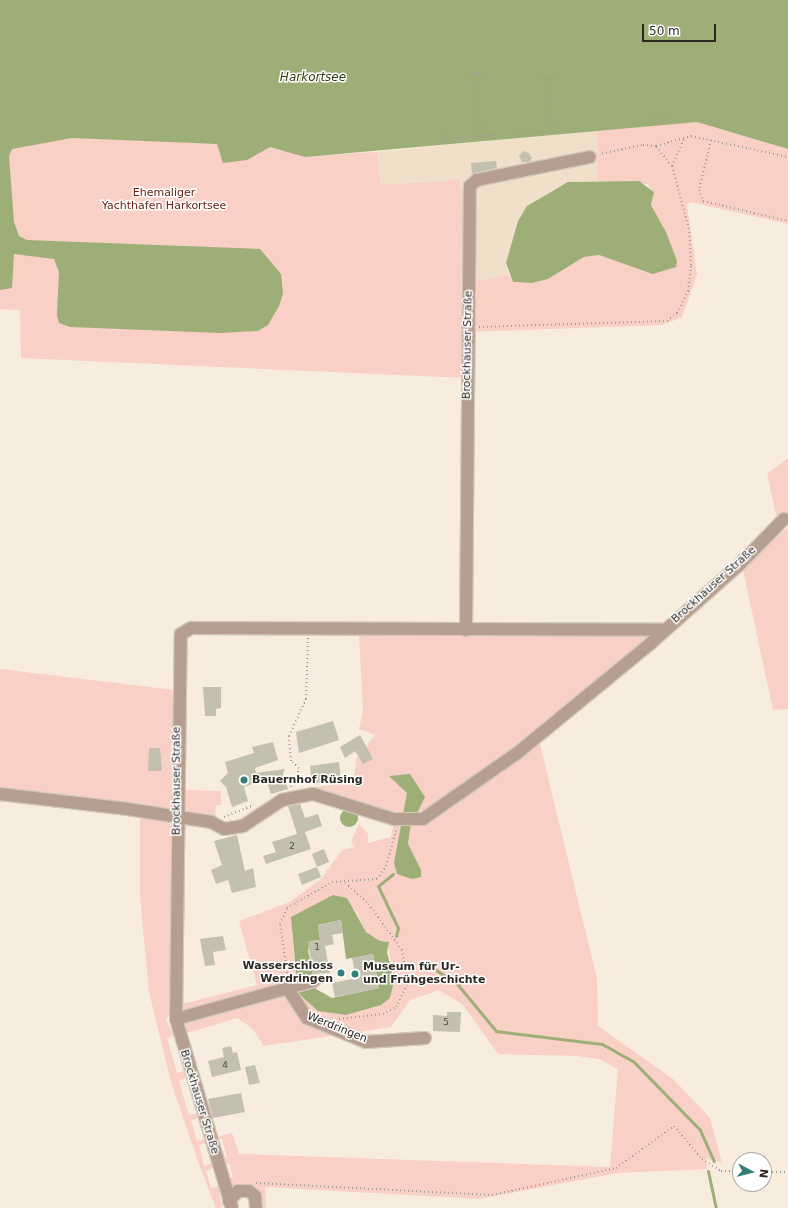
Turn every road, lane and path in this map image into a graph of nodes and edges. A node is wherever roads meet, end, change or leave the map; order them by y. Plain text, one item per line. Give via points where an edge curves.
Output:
1 (477, 73) junction
2 (484, 73) dead end
3 (470, 74) dead end
4 (548, 78) junction
5 (554, 78) dead end
6 (541, 79) dead end
7 (668, 116) dead end
8 (655, 117) dead end
9 (661, 117) junction
10 (660, 125) dead end
11 (552, 130) junction
12 (445, 134) dead end
13 (552, 134) dead end
14 (509, 137) dead end
15 (480, 138) junction
16 (498, 138) dead end
17 (446, 139) junction
18 (684, 139) junction
19 (711, 140) junction
20 (446, 144) dead end
21 (656, 146) junction
22 (590, 157) joint
23 (788, 157) edge
24 (672, 166) junction
25 (788, 221) edge
26 (468, 328) junction
27 (784, 519) dead end
28 (308, 628) junction
29 (466, 630) junction
30 (665, 630) junction
31 (287, 792) dead end
32 (0, 794) edge
33 (258, 803) dead end
34 (177, 818) junction
35 (401, 820) junction
36 (211, 822) junction
37 (343, 881) junction
38 (314, 981) dead end
39 (289, 989) junction
40 (176, 1019) junction
41 (334, 1019) dead end
42 (425, 1038) dead end
43 (732, 1172) edge
44 (772, 1172) edge
45 (788, 1172) edge
46 (252, 1182) dead end
47 (230, 1204) edge
48 (256, 1208) edge

1 - 2 path
1 - 3 path
1 - 15 path
4 - 5 path
4 - 6 path
4 - 11 path
7 - 9 path
8 - 9 path
9 - 10 path
11 - 13 path
11 - 14 path via 513,134
12 - 17 path
15 - 16 path
15 - 17 path
17 - 20 path
18 - 19 path via 690,136
18 - 21 path
18 - 24 path
19 - 23 path
19 - 25 path via 699,190 703,201
21 - 22 path via 642,145
21 - 24 path
22 - 26 street, Brockhauser Straße via 477,180 470,186 472,261
24 - 26 path via 689,229 691,265 688,291 677,314 667,321 592,326
26 - 29 street, Brockhauser Straße
27 - 30 street, Brockhauser Straße via 740,564
28 - 29 street, Brockhauser Straße
28 - 31 path via 306,699 289,736 291,761 299,768 297,780
28 - 34 street, Brockhauser Straße via 191,628 181,634
29 - 30 street, Brockhauser Straße
30 - 35 street via 516,754 440,810 416,821
32 - 34 street
33 - 36 path
34 - 36 street
34 - 40 street, Brockhauser Straße
35 - 36 street via 313,794 282,800 243,826 224,829
35 - 37 path via 386,866 377,879
37 - 39 path via 314,889 287,908 280,924
37 - 41 path via 367,902 402,950 408,982 396,1007 383,1014
38 - 39 street
39 - 40 street
39 - 42 street, Werdringen via 307,1018 366,1042
40 - 47 street, Brockhauser Straße
43 - 46 path via 721,1171 702,1159 674,1126 616,1168 492,1195
44 - 45 path
47 - 48 street via 238,1191 249,1191 255,1196

